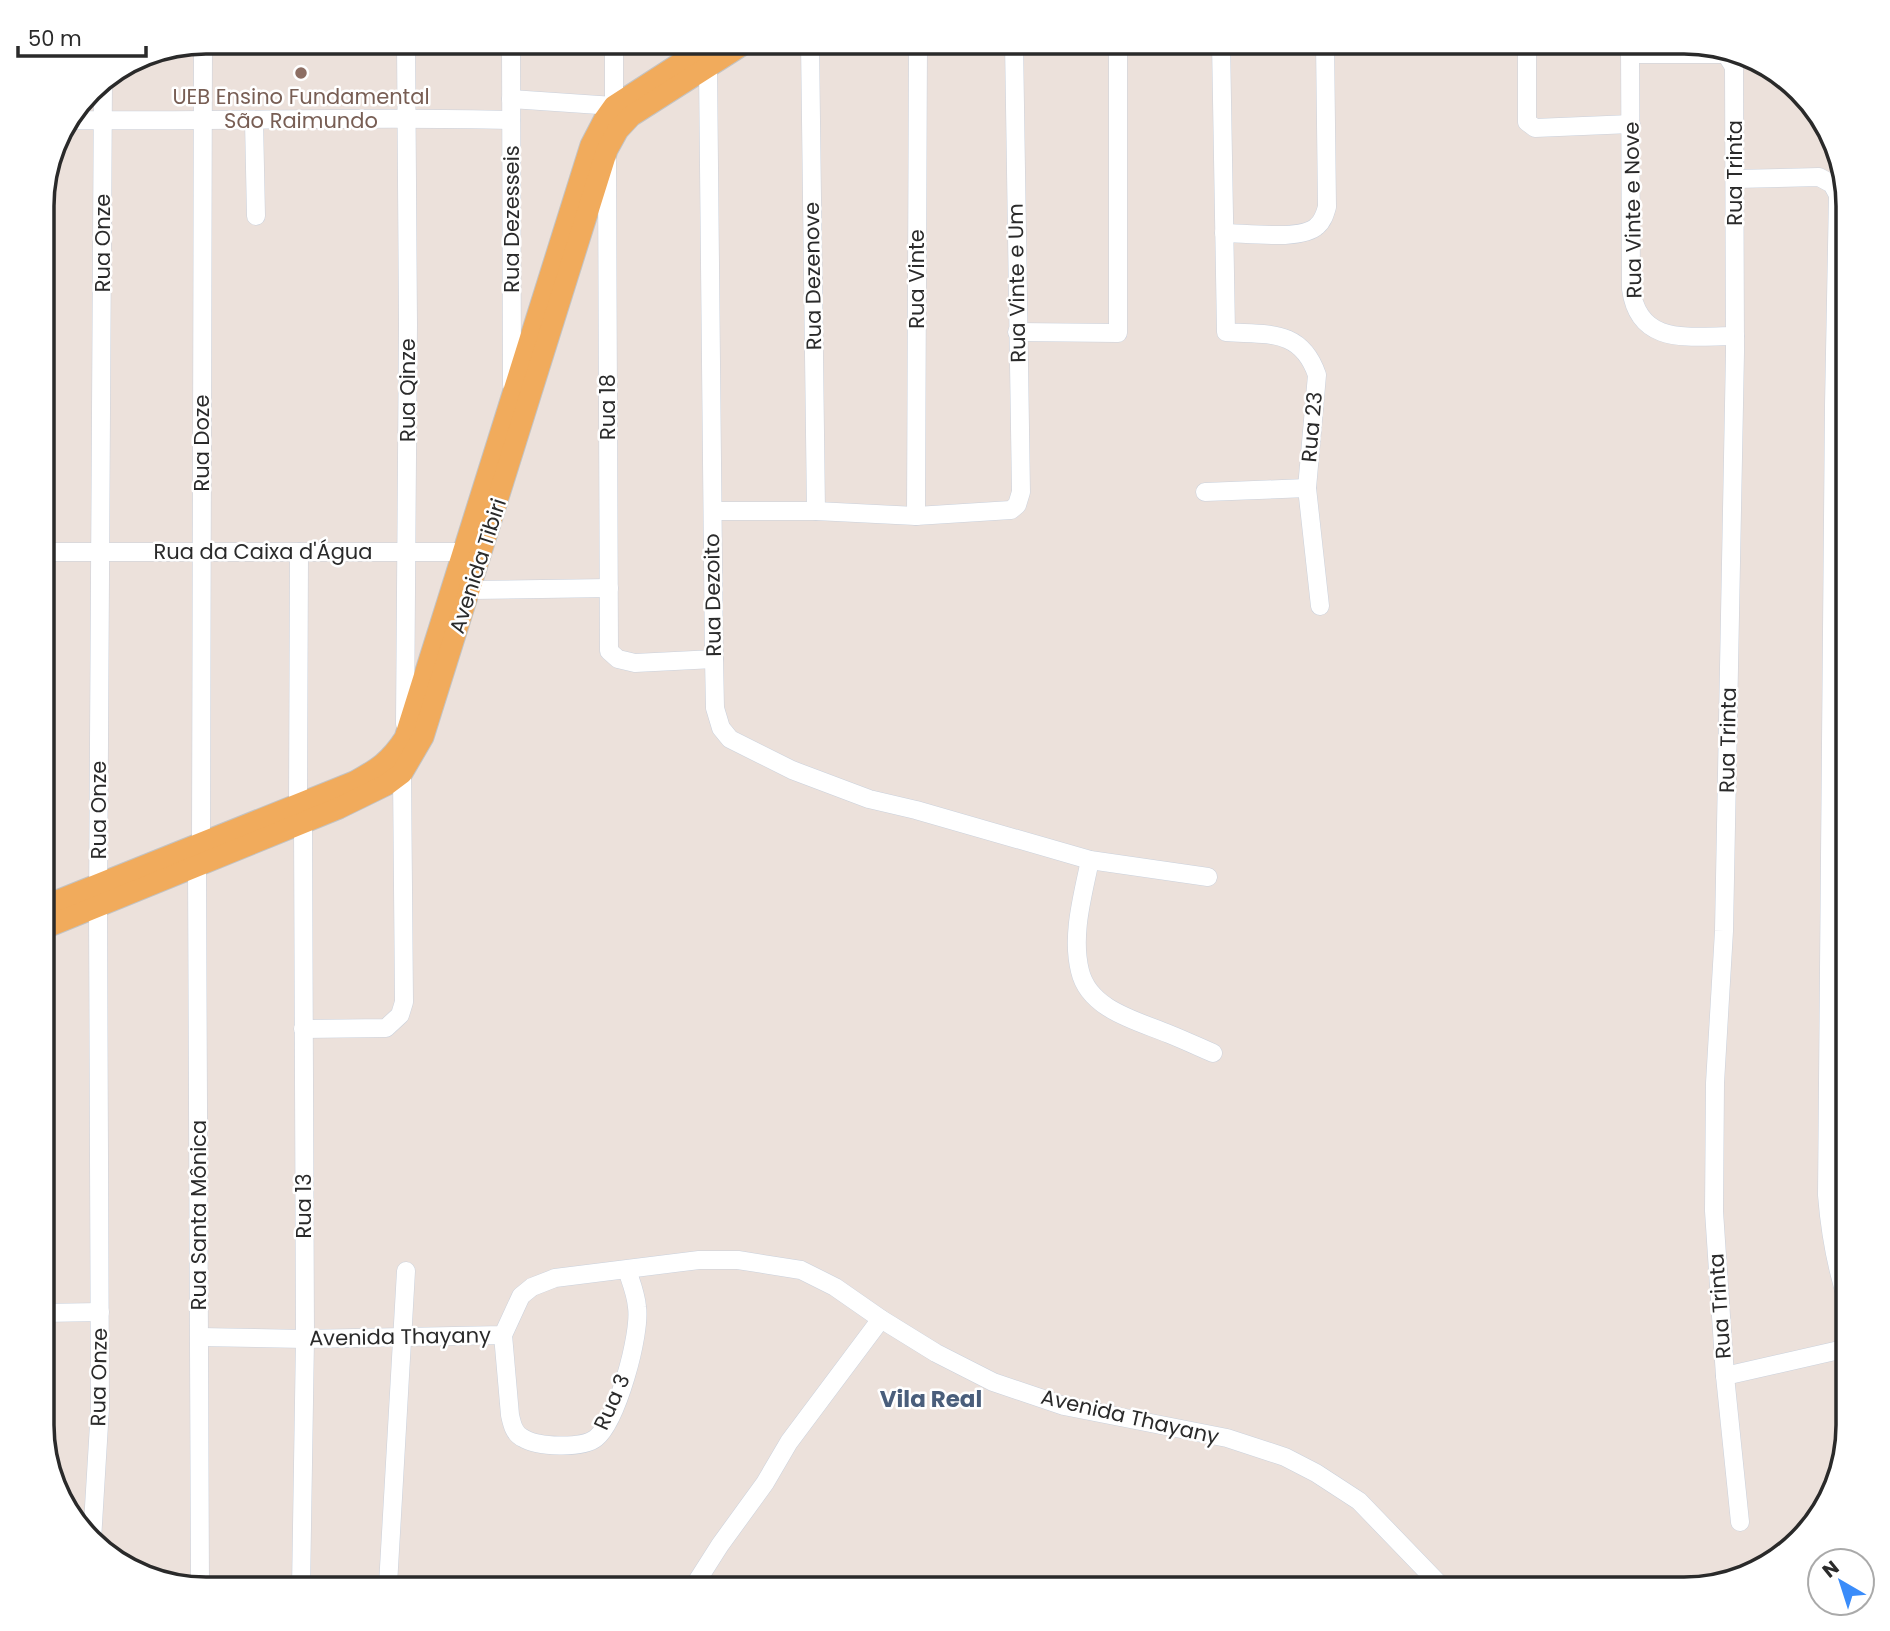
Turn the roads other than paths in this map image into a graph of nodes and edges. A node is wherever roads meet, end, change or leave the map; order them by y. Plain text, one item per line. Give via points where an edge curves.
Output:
1 (1014, 54) edge
2 (1118, 54) edge
3 (1221, 54) edge
4 (1325, 54) edge
5 (1527, 54) edge
6 (1630, 54) edge
7 (203, 55) edge
8 (406, 55) edge
9 (511, 55) edge
10 (614, 55) edge
11 (692, 55) edge
12 (727, 55) edge
13 (810, 55) edge
14 (918, 55) edge
15 (1731, 62) edge
16 (708, 67) junction
17 (103, 95) edge
18 (511, 99) junction
19 (614, 106) junction
20 (406, 117) junction
21 (81, 120) edge
22 (511, 120) junction
23 (104, 121) junction
24 (254, 121) junction
25 (203, 122) junction
26 (1631, 124) junction
27 (599, 148) junction
28 (1735, 179) junction
29 (1834, 186) edge
30 (256, 216) dead end
31 (1224, 233) junction
32 (1017, 332) junction
33 (1735, 336) junction
34 (512, 397) junction
35 (1307, 488) junction
36 (1205, 492) dead end
37 (712, 511) junction
38 (816, 511) junction
39 (916, 516) junction
40 (55, 552) edge
41 (100, 552) junction
42 (202, 552) junction
43 (299, 552) junction
44 (407, 552) junction
45 (473, 552) junction
46 (609, 588) junction
47 (471, 590) junction
48 (1320, 606) dead end
49 (714, 659) junction
50 (1836, 670) edge
51 (405, 738) junction
52 (402, 773) junction
53 (301, 814) junction
54 (201, 844) junction
55 (1090, 860) junction
56 (197, 866) junction
57 (1208, 877) dead end
58 (99, 884) junction
59 (55, 902) edge
60 (98, 907) junction
61 (55, 924) edge
62 (303, 1029) junction
63 (1829, 1042) junction
64 (1836, 1042) edge
65 (1213, 1053) dead end
66 (1836, 1261) edge
67 (627, 1270) junction
68 (406, 1271) dead end
69 (55, 1312) edge
70 (100, 1312) junction
71 (881, 1319) junction
72 (503, 1335) junction
73 (200, 1337) junction
74 (403, 1338) junction
75 (305, 1339) junction
76 (1836, 1351) edge
77 (1725, 1376) junction
78 (1740, 1522) dead end
79 (93, 1525) edge
80 (200, 1576) edge
81 (301, 1577) edge
82 (388, 1577) edge
83 (700, 1577) edge
84 (1432, 1577) edge

1 - 32 street, Rua Vinte e Um
2 - 32 street via 1118,333
3 - 31 street
4 - 31 street via 1327,207 1320,225 1302,233
5 - 26 street via 1527,122 1531,126
6 - 26 street, Rua Vinte e Nove
7 - 25 street, Rua Doze
8 - 20 street, Rua Qinze
9 - 18 street, Rua Dezesseis
10 - 19 street
11 - 19 main road, Avenida Tibiri
12 - 16 main road, Avenida Tibiri
13 - 38 street, Rua Dezenove
14 - 39 street, Rua Vinte
15 - 28 street, Rua Trinta
16 - 27 main road, Avenida Tibiri via 631,116
16 - 37 street, Rua Dezoito
17 - 23 street, Rua Onze
18 - 19 street
18 - 22 street, Rua Dezesseis
19 - 27 main road, Avenida Tibiri via 604,120
20 - 22 street
20 - 24 street
20 - 44 street, Rua Qinze
21 - 23 street
22 - 34 street, Rua Dezesseis
23 - 25 street
23 - 41 street, Rua Onze
24 - 25 street
24 - 30 street
25 - 42 street, Rua Doze
26 - 33 street, Rua Vinte e Nove via 1631,289 1638,315 1659,332
27 - 34 main road, Avenida Tibiri
27 - 45 main road, Avenida Tibiri
27 - 46 street, Rua 18
28 - 29 street via 1819,177
28 - 33 street, Rua Trinta
31 - 35 street, Rua 23 via 1226,332 1290,339 1308,354 1317,375
32 - 39 street, Rua Vinte e Um via 1021,492 1014,508
33 - 77 street, Rua Trinta via 1724,931 1715,1083 1714,1211
34 - 45 main road, Avenida Tibiri
35 - 36 street
35 - 48 street, Rua 23
37 - 38 street
37 - 49 street, Rua Dezoito
38 - 39 street
40 - 41 street, Rua da Caixa d'Água
41 - 42 street, Rua da Caixa d'Água
41 - 58 street, Rua Onze
42 - 43 street, Rua da Caixa d'Água
42 - 54 street, Rua Doze
43 - 44 street, Rua da Caixa d'Água
43 - 53 street, Rua 13
44 - 45 street, Rua da Caixa d'Água
44 - 51 street, Rua Qinze
45 - 47 main road, Avenida Tibiri
45 - 51 main road, Avenida Tibiri
46 - 47 street
46 - 49 street, Rua 18 via 609,650 618,659 635,663
47 - 52 main road, Avenida Tibiri via 423,737
49 - 55 street, Rua Dezoito via 715,708 721,728 751,751 869,799
50 - 63 street
51 - 53 main road, Avenida Tibiri via 380,768
52 - 53 main road, Avenida Tibiri via 378,789
52 - 62 street via 404,1002 400,1015 377,1030
53 - 54 main road, Avenida Tibiri
53 - 56 main road, Avenida Tibiri
53 - 62 street, Rua 13
54 - 56 street, Rua Santa Mônica
54 - 58 main road, Avenida Tibiri
55 - 57 street, Rua Dezoito
55 - 65 street via 1077,947 1085,983 1105,1005 1122,1015
56 - 60 main road, Avenida Tibiri
56 - 73 street, Rua Santa Mônica
58 - 59 main road, Avenida Tibiri
58 - 60 street, Rua Onze
60 - 61 main road, Avenida Tibiri
60 - 70 street, Rua Onze
62 - 75 street, Rua 13
63 - 64 street
63 - 66 street via 1827,1195
67 - 71 street, Avenida Thayany via 698,1260 772,1264 801,1270 835,1287
67 - 72 street, Avenida Thayany via 555,1278 532,1287 521,1296
67 - 72 street, Rua 3 via 638,1306 636,1339 607,1424 594,1440 558,1446 518,1434 510,1416
68 - 74 street
69 - 70 street
70 - 79 street, Rua Onze
71 - 83 street via 789,1442
71 - 84 street, Avenida Thayany via 993,1381 1063,1406 1227,1438 1285,1457 1359,1502
72 - 74 street, Avenida Thayany
73 - 75 street, Avenida Thayany
73 - 80 street, Rua Santa Mônica
74 - 75 street, Avenida Thayany
74 - 82 street
75 - 81 street, Rua 13
76 - 77 street
77 - 78 street, Rua Trinta

